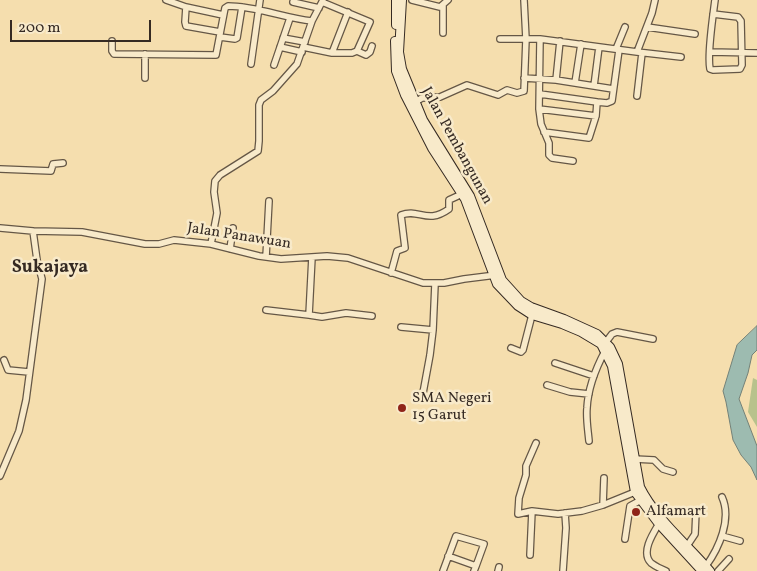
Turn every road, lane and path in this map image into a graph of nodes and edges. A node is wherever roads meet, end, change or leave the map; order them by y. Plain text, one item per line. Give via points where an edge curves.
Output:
1 (166, 0) edge
2 (251, 0) edge
3 (260, 0) edge
4 (396, 0) edge
5 (402, 0) edge
6 (412, 0) edge
7 (448, 0) edge
8 (524, 0) edge
9 (655, 0) edge
10 (715, 0) edge
11 (293, 2) dead end
12 (321, 3) edge
13 (442, 6) junction
14 (186, 7) junction
15 (245, 8) junction
16 (259, 11) junction
17 (348, 12) junction
18 (713, 14) junction
19 (223, 15) junction
20 (290, 18) junction
21 (312, 21) junction
22 (625, 27) dead end
23 (647, 27) junction
24 (443, 33) dead end
25 (695, 34) dead end
26 (220, 35) junction
27 (284, 38) junction
28 (500, 39) dead end
29 (526, 39) junction
30 (540, 39) junction
31 (112, 42) dead end
32 (560, 42) junction
33 (581, 44) junction
34 (372, 46) dead end
35 (280, 47) junction
36 (303, 47) junction
37 (599, 47) junction
38 (617, 49) junction
39 (357, 52) junction
40 (710, 52) junction
41 (332, 53) junction
42 (640, 53) junction
43 (742, 53) junction
44 (757, 53) edge
45 (146, 54) junction
46 (681, 57) dead end
47 (251, 64) dead end
48 (274, 65) dead end
49 (145, 78) dead end
50 (524, 78) junction
51 (539, 79) junction
52 (556, 80) junction
53 (576, 83) junction
54 (594, 86) junction
55 (613, 89) junction
56 (407, 92) junction
57 (540, 94) junction
58 (637, 96) dead end
59 (415, 102) junction
60 (597, 102) junction
61 (539, 109) junction
62 (596, 116) junction
63 (544, 132) junction
64 (439, 153) junction
65 (573, 161) dead end
66 (63, 163) dead end
67 (0, 169) edge
68 (462, 194) junction
69 (269, 201) dead end
70 (0, 228) edge
71 (233, 228) dead end
72 (33, 231) junction
73 (211, 244) junction
74 (230, 249) junction
75 (266, 257) junction
76 (312, 257) junction
77 (391, 272) junction
78 (496, 275) junction
79 (435, 284) junction
80 (266, 310) dead end
81 (532, 315) junction
82 (309, 316) junction
83 (372, 316) dead end
84 (401, 327) dead end
85 (433, 330) junction
86 (654, 339) dead end
87 (605, 346) junction
88 (511, 348) dead end
89 (4, 360) dead end
90 (555, 364) dead end
91 (29, 372) junction
92 (594, 376) junction
93 (547, 385) dead end
94 (423, 393) dead end
95 (589, 394) junction
96 (589, 441) dead end
97 (536, 442) dead end
98 (629, 447) junction
99 (634, 459) junction
100 (673, 472) dead end
101 (0, 476) edge
102 (604, 478) dead end
103 (635, 492) junction
104 (722, 497) dead end
105 (641, 500) junction
106 (603, 505) junction
107 (532, 510) junction
108 (696, 511) dead end
109 (566, 513) junction
110 (661, 521) junction
111 (722, 536) junction
112 (625, 540) dead end
113 (740, 541) dead end
114 (687, 546) junction
115 (530, 554) dead end
116 (448, 556) junction
117 (729, 559) dead end
118 (475, 568) edge
119 (706, 569) edge
120 (443, 571) edge
121 (563, 571) edge
122 (666, 571) edge
123 (718, 571) edge

1 - 14 street
2 - 15 street
3 - 16 street
4 - 56 main road, Jalan Pembangunan via 396,71
5 - 56 main road, Jalan Pembangunan via 399,52
6 - 13 street
7 - 13 street
8 - 29 street
9 - 23 street
10 - 18 street
11 - 12 street
12 - 17 street
12 - 21 street
13 - 24 street
14 - 19 street
14 - 26 street via 186,26
15 - 16 street
15 - 19 street via 228,6
15 - 26 street via 237,38
16 - 20 street
16 - 47 street
17 - 39 street via 370,22
17 - 41 street
18 - 40 street
18 - 43 street via 740,19
19 - 26 street
20 - 21 street
20 - 27 street
21 - 36 street
22 - 38 street
23 - 25 street
23 - 42 street
26 - 45 street via 216,55
27 - 35 street
27 - 36 street
28 - 29 street
29 - 30 street
29 - 50 street
30 - 32 street
30 - 51 street
31 - 45 street via 114,54
32 - 33 street
32 - 52 street
33 - 37 street
33 - 53 street
34 - 39 street via 368,55
35 - 36 street
35 - 48 street
36 - 41 street
36 - 73 street via 296,64 261,100 256,153 215,181 217,213
37 - 38 street
37 - 54 street
38 - 42 street
38 - 55 street
39 - 41 street
40 - 43 street
40 - 43 street via 709,66 713,70 740,69
42 - 46 street
42 - 58 street
43 - 44 street
45 - 49 street
50 - 51 street
50 - 59 street via 524,91 520,93 507,90 498,95 467,85 440,97 422,98
51 - 52 street
51 - 57 street
52 - 53 street
53 - 54 street
54 - 55 street
55 - 60 street via 610,103
56 - 59 main road, Jalan Pembangunan
56 - 64 main road, Jalan Pembangunan via 418,123
57 - 60 street
57 - 61 street
59 - 64 main road, Jalan Pembangunan
60 - 62 street
61 - 62 street
61 - 63 street
62 - 63 street via 588,139
63 - 65 street via 550,157
64 - 68 main road, Jalan Pembangunan
64 - 78 main road, Jalan Pembangunan via 470,196
66 - 67 street via 54,164 51,171
68 - 77 street via 449,200 449,209 441,214 422,217 416,213 401,215 405,248 396,251
68 - 78 main road, Jalan Pembangunan
69 - 75 street
70 - 72 street, Jalan Panawuan
71 - 74 street
72 - 73 street, Jalan Panawuan via 82,232 145,244 174,240
72 - 91 street via 42,279
73 - 74 street, Jalan Panawuan
74 - 75 street, Jalan Panawuan
75 - 76 street, Jalan Panawuan
76 - 77 street, Jalan Panawuan via 348,258
76 - 82 street
77 - 79 street, Jalan Panawuan
78 - 79 street, Jalan Panawuan
78 - 81 main road, Jalan Pembangunan via 497,284 518,306
78 - 87 main road, Jalan Pembangunan via 521,301 584,327 597,334
79 - 85 street
80 - 82 street
81 - 87 main road, Jalan Pembangunan via 581,332
81 - 88 street via 523,350
82 - 83 street via 346,313
84 - 85 street
85 - 94 street
86 - 87 street via 617,332
87 - 92 street
87 - 98 main road
89 - 91 street via 8,370
90 - 92 street
91 - 101 street via 19,431
92 - 95 street
93 - 95 street
95 - 96 street
97 - 107 street via 527,462 517,513
98 - 99 main road
98 - 103 main road
99 - 100 street via 654,460 663,469
99 - 110 main road via 640,487
102 - 106 street
103 - 105 main road
103 - 106 street
104 - 111 street via 726,505
105 - 110 main road
105 - 112 street via 630,506
106 - 109 street
107 - 109 street
107 - 115 street
108 - 114 street via 696,532
109 - 121 street
110 - 114 main road
110 - 119 main road
110 - 122 street via 647,550 651,563
111 - 113 street
111 - 119 street
114 - 119 main road
116 - 118 street
116 - 118 street via 456,536 484,544
116 - 120 street
117 - 123 street

